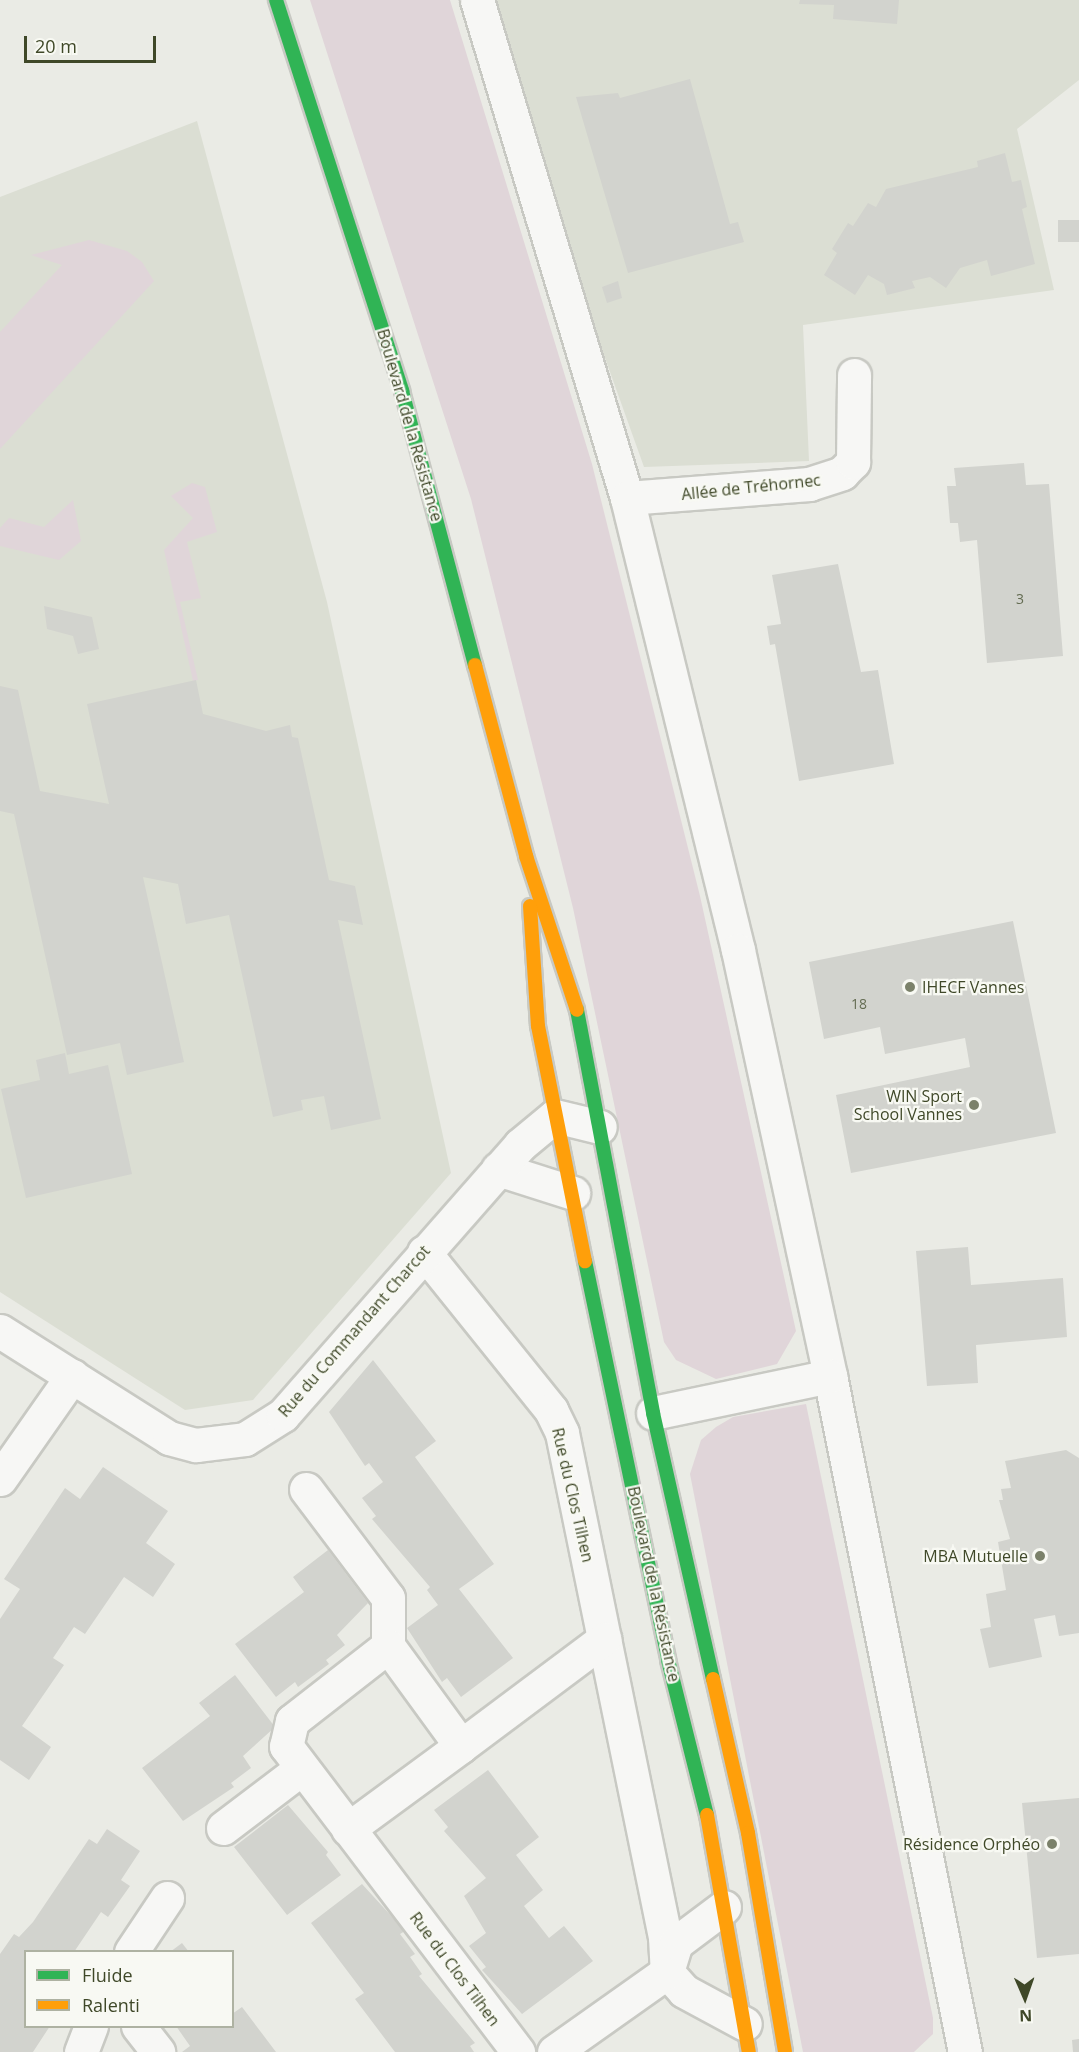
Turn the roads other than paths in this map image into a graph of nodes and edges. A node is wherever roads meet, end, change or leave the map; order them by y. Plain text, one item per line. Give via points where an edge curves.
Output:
1 (276, 0) edge
2 (477, 0) edge
3 (854, 375) dead end
4 (627, 498) junction
5 (526, 856) junction
6 (555, 1116) junction
7 (600, 1127) junction
8 (498, 1169) junction
9 (573, 1193) junction
10 (424, 1252) junction
11 (0, 1331) edge
12 (72, 1376) junction
13 (830, 1376) junction
14 (653, 1413) junction
15 (0, 1479) edge
16 (306, 1489) dead end
17 (604, 1639) junction
18 (388, 1646) junction
19 (461, 1746) junction
20 (302, 1768) junction
21 (223, 1828) dead end
22 (348, 1829) junction
23 (167, 1898) dead end
24 (724, 1907) junction
25 (132, 1950) edge
26 (667, 1972) junction
27 (90, 2028) edge
28 (140, 2028) edge
29 (747, 2038) edge
30 (81, 2052) edge
31 (158, 2052) edge
32 (518, 2052) edge
33 (554, 2052) edge
34 (784, 2052) edge
35 (965, 2052) edge

1 - 5 main road, Boulevard de la Résistance via 402,391
2 - 4 street
3 - 4 street, Allée de Tréhornec via 853,462 842,473 809,484
4 - 13 street via 738,950
5 - 6 main road, Boulevard de la Résistance via 538,1026
5 - 7 main road, Boulevard de la Résistance via 580,1018
6 - 7 street
6 - 8 street, Rue du Commandant Charcot
6 - 9 main road, Boulevard de la Résistance
7 - 14 main road, Boulevard de la Résistance
8 - 9 street
8 - 10 street, Rue du Commandant Charcot
9 - 24 main road, Boulevard de la Résistance via 668,1660 699,1768
10 - 12 street, Rue du Commandant Charcot via 283,1414 244,1439 196,1445 169,1438
10 - 17 street, Rue du Clos Tilhen via 558,1425
11 - 12 street, Rue du Commandant Charcot
12 - 15 street
13 - 14 street
13 - 35 street
14 - 34 main road, Boulevard de la Résistance via 748,1833
16 - 18 street via 388,1598
17 - 19 street
17 - 26 street, Rue du Clos Tilhen via 665,1937
18 - 19 street
18 - 20 street, Rue du Clos Tilhen via 292,1720 285,1746
19 - 22 street
20 - 21 street
20 - 22 street, Rue du Clos Tilhen
22 - 32 street, Rue du Clos Tilhen
23 - 25 street
24 - 26 street via 676,1943
24 - 29 main road, Boulevard de la Résistance
26 - 29 street via 684,1991
26 - 33 street
27 - 30 street
28 - 31 street

